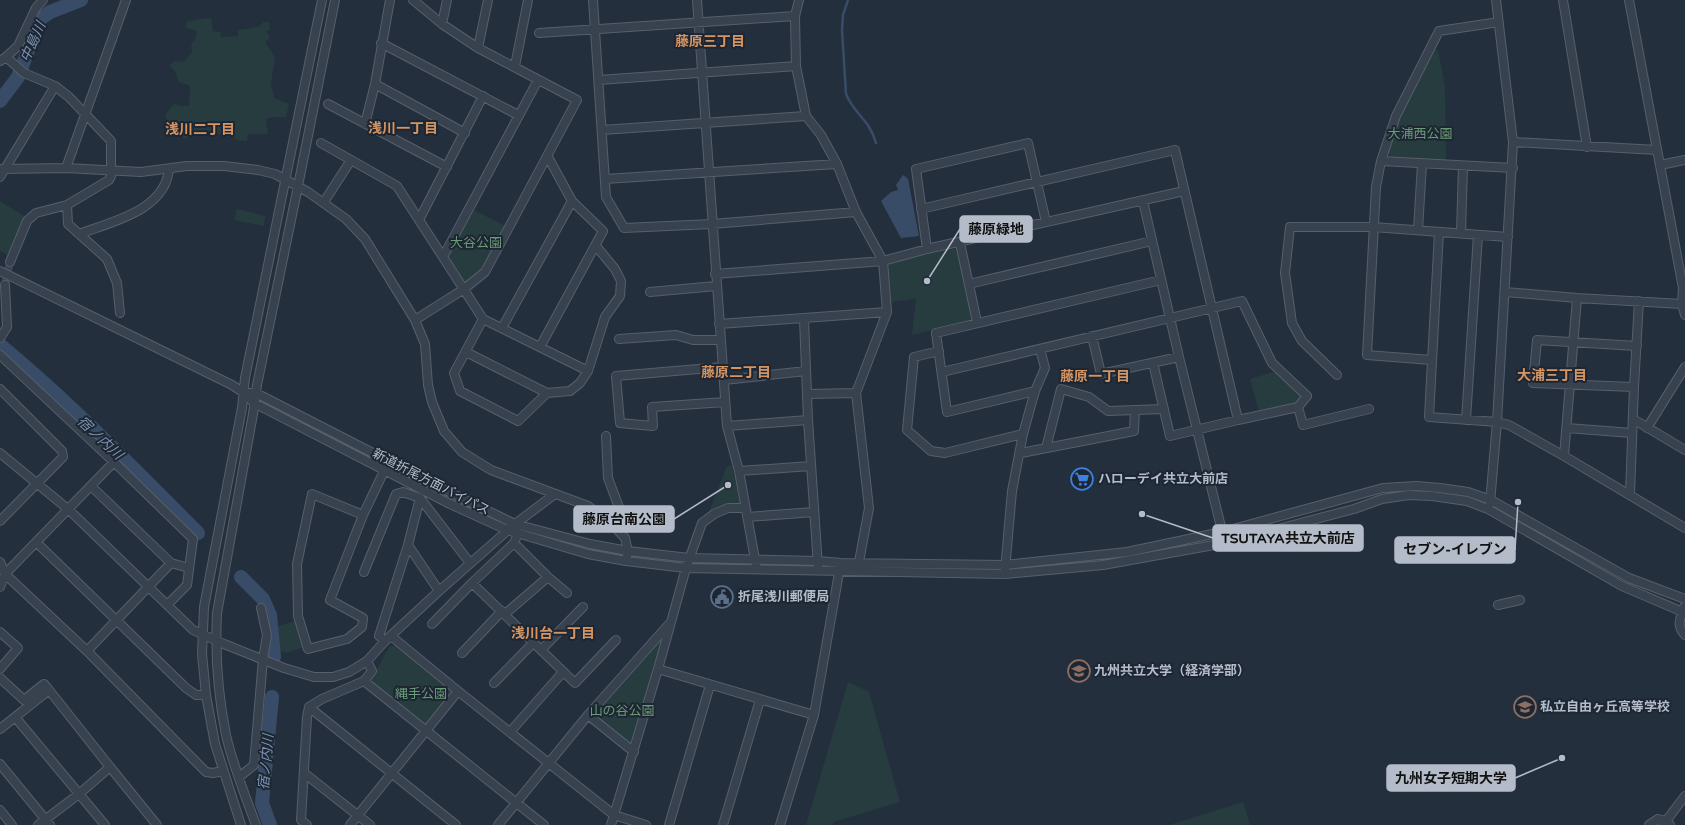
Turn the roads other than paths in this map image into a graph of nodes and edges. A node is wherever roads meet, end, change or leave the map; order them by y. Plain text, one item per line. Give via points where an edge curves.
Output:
1 (43, 0) edge
2 (126, 0) edge
3 (322, 0) edge
4 (335, 0) edge
5 (390, 0) edge
6 (413, 0) edge
7 (448, 0) edge
8 (488, 0) edge
9 (528, 0) edge
10 (593, 0) edge
11 (697, 0) edge
12 (798, 0) edge
13 (1496, 0) edge
14 (1563, 0) edge
15 (1629, 0) edge
16 (795, 16) junction
17 (699, 22) junction
18 (1499, 22) junction
19 (442, 24) junction
20 (595, 28) junction
21 (539, 32) dead end
22 (381, 43) junction
23 (478, 48) junction
24 (3, 59) edge
25 (515, 66) junction
26 (796, 66) junction
27 (702, 73) junction
28 (538, 80) junction
29 (599, 80) junction
30 (375, 84) junction
31 (55, 86) junction
32 (483, 96) junction
33 (328, 104) dead end
34 (85, 112) junction
35 (518, 115) junction
36 (806, 116) junction
37 (365, 124) junction
38 (706, 124) junction
39 (602, 130) junction
40 (465, 133) junction
41 (1513, 142) junction
42 (321, 143) dead end
43 (1587, 147) junction
44 (1657, 150) junction
45 (548, 157) junction
46 (351, 160) junction
47 (1685, 160) edge
48 (1381, 161) junction
49 (837, 164) junction
50 (1422, 164) junction
51 (1660, 165) junction
52 (1463, 166) junction
53 (447, 167) junction
54 (66, 168) junction
55 (1513, 168) junction
56 (3, 169) edge
57 (168, 170) junction
58 (112, 171) junction
59 (709, 172) junction
60 (0, 177) edge
61 (605, 179) junction
62 (285, 180) junction
63 (1037, 182) junction
64 (298, 186) junction
65 (1184, 191) junction
66 (572, 201) junction
67 (1143, 201) junction
68 (324, 202) junction
69 (66, 205) junction
70 (921, 209) junction
71 (856, 212) junction
72 (420, 218) junction
73 (1046, 222) junction
74 (712, 224) junction
75 (1373, 227) junction
76 (1418, 230) junction
77 (1439, 232) junction
78 (1461, 233) junction
79 (79, 234) junction
80 (1478, 235) junction
81 (1508, 237) junction
82 (1152, 241) junction
83 (960, 243) junction
84 (596, 246) junction
85 (927, 249) junction
86 (443, 257) junction
87 (883, 261) junction
88 (10, 262) tunnel mouth
89 (0, 271) edge
90 (715, 274) junction
91 (1161, 280) junction
92 (969, 284) junction
93 (5, 285) tunnel mouth
94 (716, 286) junction
95 (1684, 288) edge
96 (464, 289) junction
97 (650, 292) dead end
98 (1505, 292) junction
99 (1577, 298) junction
100 (1639, 301) junction
101 (1682, 304) junction
102 (1213, 307) junction
103 (120, 312) dead end
104 (886, 312) junction
105 (1685, 315) edge
106 (483, 318) junction
107 (1170, 318) junction
108 (804, 319) junction
109 (415, 320) junction
110 (977, 322) junction
111 (719, 324) junction
112 (502, 328) junction
113 (2, 335) edge
114 (1092, 336) junction
115 (619, 339) dead end
116 (720, 340) junction
117 (1573, 342) junction
118 (1637, 346) junction
119 (540, 347) junction
120 (1040, 349) junction
121 (939, 351) junction
122 (466, 352) junction
123 (0, 355) edge
124 (1179, 357) junction
125 (1431, 360) junction
126 (1153, 363) junction
127 (722, 367) junction
128 (1685, 367) edge
129 (806, 371) junction
130 (588, 372) junction
131 (942, 372) junction
132 (1337, 375) dead end
133 (724, 380) junction
134 (1570, 385) junction
135 (1634, 387) junction
136 (0, 389) edge
137 (1034, 391) junction
138 (244, 393) junction
139 (256, 393) junction
140 (548, 393) junction
141 (856, 393) junction
142 (808, 394) junction
143 (726, 402) junction
144 (254, 403) junction
145 (1298, 407) junction
146 (1164, 409) junction
147 (1369, 409) dead end
148 (1134, 410) junction
149 (1633, 419) junction
150 (808, 420) junction
151 (1238, 420) junction
152 (1466, 420) junction
153 (1497, 422) junction
154 (727, 426) junction
155 (1567, 428) junction
156 (1647, 428) junction
157 (1198, 430) junction
158 (1632, 433) junction
159 (1024, 434) junction
160 (606, 436) dead end
161 (1046, 448) junction
162 (1685, 450) edge
163 (0, 453) edge
164 (1021, 453) junction
165 (1564, 456) junction
166 (114, 462) junction
167 (811, 466) junction
168 (384, 469) junction
169 (739, 471) junction
170 (37, 484) junction
171 (91, 486) junction
172 (555, 494) junction
173 (1630, 494) junction
174 (420, 498) junction
175 (1491, 500) junction
176 (745, 508) junction
177 (68, 509) junction
178 (1488, 509) junction
179 (814, 512) junction
180 (364, 514) junction
181 (747, 517) junction
182 (0, 521) edge
183 (611, 523) junction
184 (515, 524) junction
185 (1685, 528) edge
186 (507, 530) junction
187 (1222, 532) junction
188 (518, 533) junction
189 (36, 542) junction
190 (514, 543) junction
191 (1225, 543) junction
192 (408, 545) junction
193 (628, 551) junction
194 (689, 558) junction
195 (756, 560) junction
196 (626, 561) junction
197 (818, 561) junction
198 (0, 562) edge
199 (171, 563) junction
200 (470, 563) junction
201 (841, 563) junction
202 (858, 563) junction
203 (1005, 564) junction
204 (189, 568) junction
205 (686, 568) junction
206 (756, 569) junction
207 (818, 570) junction
208 (364, 572) dead end
209 (839, 572) junction
210 (858, 572) junction
211 (5, 574) junction
212 (1005, 574) junction
213 (548, 577) junction
214 (472, 583) junction
215 (0, 587) edge
216 (149, 587) junction
217 (439, 591) junction
218 (567, 593) dead end
219 (1685, 599) edge
220 (1520, 600) dead end
221 (1685, 603) edge
222 (167, 605) junction
223 (1498, 605) dead end
224 (583, 607) dead end
225 (261, 608) dead end
226 (504, 612) junction
227 (1684, 612) edge
228 (117, 620) junction
229 (672, 620) junction
230 (432, 624) dead end
231 (0, 632) edge
232 (203, 634) junction
233 (1685, 635) edge
234 (388, 638) junction
235 (216, 640) junction
236 (616, 640) dead end
237 (533, 643) junction
238 (541, 650) junction
239 (87, 651) junction
240 (462, 653) dead end
241 (263, 659) junction
242 (367, 661) junction
243 (0, 669) edge
244 (658, 669) junction
245 (564, 672) junction
246 (0, 678) edge
247 (364, 681) junction
248 (494, 683) dead end
249 (710, 685) junction
250 (49, 690) junction
251 (458, 691) junction
252 (206, 695) junction
253 (760, 700) junction
254 (309, 707) junction
255 (588, 715) junction
256 (814, 715) junction
257 (15, 717) junction
258 (0, 729) edge
259 (426, 731) junction
260 (510, 732) junction
261 (634, 752) junction
262 (548, 763) junction
263 (0, 764) edge
264 (110, 767) junction
265 (223, 771) junction
266 (392, 772) junction
267 (304, 773) junction
268 (239, 777) junction
269 (79, 794) junction
270 (1685, 796) edge
271 (516, 803) junction
272 (0, 810) edge
273 (614, 815) junction
274 (357, 816) junction
275 (48, 822) edge
276 (1666, 824) edge
277 (12, 825) edge
278 (38, 825) edge
279 (105, 825) edge
280 (157, 825) edge
281 (242, 825) edge
282 (256, 825) edge
283 (307, 825) edge
284 (350, 825) edge
285 (370, 825) edge
286 (456, 825) edge
287 (498, 825) edge
288 (544, 825) edge
289 (611, 825) edge
290 (646, 825) edge
291 (669, 825) edge
292 (723, 825) edge
293 (780, 825) edge
294 (1649, 825) edge

1 - 24 street via 36,8 18,46
2 - 34 street
3 - 62 street
4 - 64 street
5 - 22 street
6 - 19 street
7 - 19 street
8 - 23 street
9 - 25 street
10 - 20 street
11 - 17 street
12 - 16 street
13 - 18 street
14 - 43 street
15 - 44 street
16 - 17 street
16 - 26 street
17 - 20 street
17 - 27 street
18 - 41 street
18 - 48 street via 1439,31 1396,116
19 - 23 street
20 - 21 street
20 - 29 street
22 - 30 street
22 - 32 street
23 - 25 street
24 - 31 street via 24,73
25 - 28 street
26 - 27 street
26 - 36 street
27 - 29 street
27 - 38 street
28 - 35 street
28 - 45 street via 577,100
29 - 39 street
30 - 37 street
30 - 40 street
31 - 34 street
31 - 56 street
32 - 35 street
32 - 40 street
33 - 37 street
34 - 54 street
34 - 58 street via 111,141
35 - 86 street
36 - 38 street
36 - 49 street via 822,135
37 - 53 street
38 - 39 street
38 - 59 street
39 - 61 street
40 - 53 street
41 - 43 street
41 - 55 street
42 - 46 street
43 - 44 street
44 - 51 street
45 - 66 street
45 - 96 street via 485,272
46 - 68 street
46 - 72 street via 397,186
47 - 51 street
48 - 50 street
48 - 75 street
49 - 59 street
49 - 71 street
50 - 52 street
50 - 76 street
51 - 95 street
52 - 55 street
52 - 78 street
53 - 72 street
54 - 56 street
54 - 58 street
55 - 81 street
56 - 60 street
57 - 58 street
57 - 62 street via 187,166 224,166 258,170 275,174
57 - 79 street via 168,179 153,201 135,212
58 - 69 street via 109,180
59 - 61 street
59 - 74 street
61 - 74 street via 606,197 624,228
62 - 64 street
62 - 138 street
63 - 65 street via 1175,150
63 - 70 street
63 - 70 street via 1028,142 916,169
63 - 73 street
64 - 68 street
64 - 139 street
65 - 67 street
65 - 102 street
66 - 84 street via 603,231
66 - 112 street
67 - 73 street
67 - 82 street
68 - 109 street via 346,219 365,240
69 - 79 street via 68,224
69 - 88 street via 36,213 27,221
70 - 85 street
71 - 74 street
71 - 87 street
72 - 86 street
73 - 83 street
74 - 90 street
75 - 76 street
75 - 125 street via 1367,355
75 - 132 street via 1290,227 1285,273 1292,323 1302,341
76 - 77 street
77 - 78 street
77 - 125 street
78 - 80 street
79 - 103 street via 107,259 117,283
80 - 81 street
80 - 152 street
81 - 98 street
82 - 91 street
82 - 92 street
83 - 85 street
83 - 92 street
84 - 119 street
84 - 130 street via 615,269 621,281 620,296 605,317
85 - 87 street
86 - 96 street
87 - 90 street
87 - 104 street
89 - 138 street
90 - 94 street
91 - 107 street
91 - 110 street
92 - 110 street
93 - 113 street via 7,327
94 - 97 street
94 - 111 street
95 - 101 street
96 - 106 street
96 - 109 street
98 - 99 street
98 - 153 street
99 - 100 street
99 - 117 street
100 - 101 street
100 - 118 street
101 - 105 street
102 - 107 street
102 - 145 street via 1242,301 1272,362 1307,396
102 - 151 street
104 - 108 street
104 - 141 street
106 - 112 street
106 - 122 street
107 - 114 street
107 - 124 street
108 - 111 street
108 - 129 street
109 - 172 street via 425,344 432,402 444,431 462,452 491,470
110 - 121 street via 936,333
111 - 116 street
112 - 119 street
114 - 120 street
114 - 126 street via 1101,374
115 - 116 street via 676,335 693,340
116 - 127 street
117 - 118 street
117 - 134 street
117 - 134 street via 1537,340 1533,383
118 - 135 street
119 - 130 street
120 - 131 street
120 - 137 street via 1045,368
121 - 131 street
121 - 159 street via 914,357 907,430 931,451 945,453
122 - 140 street
122 - 140 street via 454,373 460,391 498,411 518,421
123 - 166 street
124 - 126 street
124 - 157 street
125 - 152 street via 1429,417
126 - 146 street
127 - 133 street
127 - 143 street via 616,376 620,423 654,426 652,407
128 - 156 street
129 - 133 street
129 - 142 street
130 - 140 street via 570,391
131 - 137 street via 947,412
133 - 143 street
134 - 135 street
134 - 155 street
135 - 149 street
136 - 170 street via 62,451 63,457
137 - 159 street
138 - 139 street, 新道折尾方面バイパス
138 - 144 street
138 - 232 street via 204,607
139 - 144 street
139 - 184 street, 新道折尾方面バイパス
141 - 142 street
141 - 202 street via 870,508
142 - 150 street
143 - 154 street
144 - 168 street
144 - 235 street via 217,613
145 - 147 street via 1302,425
145 - 151 street
146 - 148 street
146 - 157 street via 1170,436
148 - 161 street via 1134,431
148 - 161 street via 1108,411 1090,397 1061,388
149 - 156 street
149 - 158 street
150 - 154 street
150 - 167 street
151 - 157 street
152 - 153 street
153 - 165 street via 1509,425
153 - 175 street
154 - 169 street
155 - 158 street
155 - 165 street
156 - 162 street
157 - 187 street
158 - 173 street
159 - 164 street
160 - 183 street via 608,478 620,510
161 - 164 street
163 - 170 street
164 - 203 street via 1012,491
165 - 173 street
166 - 171 street
166 - 204 street via 193,539
167 - 169 street
167 - 179 street
168 - 180 street
168 - 186 street via 450,504
169 - 176 street
170 - 177 street
170 - 182 street
171 - 177 street
171 - 199 street
172 - 183 street via 588,506
172 - 184 street
173 - 185 street
174 - 192 street
174 - 200 street
174 - 208 street via 403,492 396,494
175 - 178 street
175 - 187 street, 新道折尾方面バイパス via 1468,492 1440,488 1383,488
175 - 219 street, 新道折尾方面バイパス via 1629,578
176 - 181 street
176 - 194 street via 728,508 702,523
177 - 189 street
177 - 216 street
178 - 191 street via 1467,501 1409,495 1382,499 1354,509
178 - 227 street via 1622,586
179 - 181 street
179 - 197 street
180 - 180 street via 330,600 363,618 362,627 347,639 308,649 298,616 298,564 312,494
181 - 195 street
183 - 193 street via 625,538
184 - 186 street
184 - 193 street, 新道折尾方面バイパス via 590,544
186 - 188 street
186 - 200 street
187 - 191 street
187 - 203 street, 新道折尾方面バイパス via 1127,552
188 - 190 street
188 - 196 street via 588,554
189 - 211 street
189 - 228 street
190 - 213 street
190 - 214 street
191 - 212 street via 1103,565
192 - 217 street
192 - 234 street via 379,636
193 - 194 street, 新道折尾方面バイパス
193 - 196 street
194 - 195 street, 新道折尾方面バイパス
194 - 205 street
195 - 197 street, 新道折尾方面バイパス
195 - 206 street
196 - 205 street
197 - 201 street, 新道折尾方面バイパス
197 - 207 street
198 - 211 street
199 - 204 street
199 - 216 street
200 - 217 street
201 - 202 street, 新道折尾方面バイパス
201 - 209 street
202 - 203 street, 新道折尾方面バイパス
202 - 210 street
203 - 212 street
204 - 222 street via 187,585
205 - 206 street
205 - 229 street
206 - 207 street
207 - 209 street
209 - 210 street
209 - 256 street
210 - 212 street
211 - 215 street
211 - 239 street
213 - 218 street
213 - 226 street
214 - 226 street
214 - 230 street
216 - 222 street
216 - 228 street
217 - 234 street
220 - 223 street
221 - 227 street
222 - 232 street via 193,630
224 - 238 street
225 - 241 street via 268,635
226 - 237 street
226 - 240 street
227 - 233 street via 1678,622 1679,629
228 - 239 street
228 - 252 street via 186,688 196,695
229 - 244 street
229 - 255 street
231 - 243 street via 18,648
232 - 235 street
232 - 252 street
234 - 242 street
234 - 251 street
235 - 241 street
235 - 268 street via 222,713
236 - 245 street via 575,683
237 - 238 street
237 - 248 street
238 - 245 street
239 - 265 street via 206,772
241 - 242 street via 296,673 314,677 333,677 349,672
241 - 268 street via 254,764
242 - 247 street via 372,671
244 - 249 street
244 - 261 street
245 - 260 street
246 - 250 street via 24,700 44,684
247 - 254 street
247 - 259 street
249 - 253 street
249 - 291 street
250 - 257 street
250 - 264 street
251 - 259 street
251 - 260 street
252 - 265 street
253 - 256 street
253 - 292 street
254 - 266 street
254 - 267 street
255 - 261 street
255 - 262 street
256 - 293 street
257 - 258 street
257 - 269 street
259 - 266 street
259 - 271 street
260 - 262 street
261 - 273 street
262 - 271 street
262 - 273 street
263 - 275 street
264 - 269 street
264 - 280 street
265 - 281 street
266 - 274 street
266 - 286 street
267 - 274 street
267 - 283 street via 301,820
268 - 282 street
269 - 275 street
269 - 279 street
270 - 276 street
271 - 287 street
271 - 288 street
272 - 277 street
273 - 289 street
273 - 290 street
274 - 284 street
274 - 285 street
275 - 278 street
276 - 294 street via 1658,819

